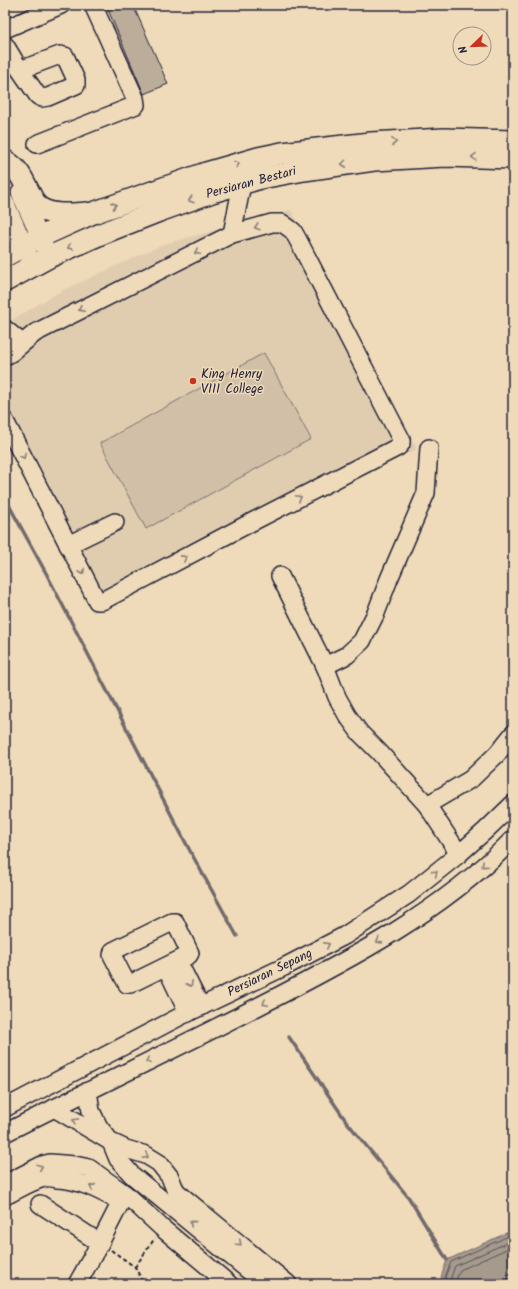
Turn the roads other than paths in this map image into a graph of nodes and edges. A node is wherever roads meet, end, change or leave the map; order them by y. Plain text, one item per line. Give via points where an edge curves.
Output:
1 (61, 5) edge
2 (94, 5) edge
3 (5, 29) edge
4 (5, 45) edge
5 (20, 70) dead end
6 (513, 141) edge
7 (37, 144) dead end
8 (513, 158) edge
9 (5, 161) edge
10 (5, 165) edge
11 (242, 184) junction
12 (5, 202) edge
13 (93, 213) junction
14 (232, 234) junction
15 (32, 241) junction
16 (5, 256) edge
17 (41, 261) junction
18 (5, 281) edge
19 (5, 328) edge
20 (22, 343) junction
21 (5, 356) edge
22 (5, 421) edge
23 (430, 448) dead end
24 (115, 522) dead end
25 (68, 545) junction
26 (280, 576) dead end
27 (325, 666) junction
28 (513, 734) edge
29 (513, 804) edge
30 (427, 805) junction
31 (513, 839) edge
32 (459, 854) junction
33 (172, 964) dead end
34 (194, 1010) junction
35 (212, 1030) junction
36 (46, 1087) junction
37 (88, 1091) junction
38 (5, 1108) edge
39 (54, 1108) junction
40 (5, 1133) edge
41 (111, 1142) junction
42 (5, 1184) edge
43 (5, 1196) edge
44 (122, 1198) junction
45 (40, 1204) dead end
46 (100, 1243) junction
47 (77, 1284) edge
48 (229, 1284) edge
49 (265, 1284) edge
50 (288, 1284) edge

1 - 3 street
2 - 7 street via 136,105
4 - 5 street
13 -> 6 main road, Persiaran Bestari via 206,173 282,153 371,143
8 -> 11 main road, Persiaran Bestari via 445,156 374,160 304,170
9 - 13 main road via 18,171 37,206 64,214
10 - 15 street via 28,211
11 - 14 street
11 -> 17 main road, Persiaran Bestari via 159,210
12 - 15 street
13 - 15 main road, Persiaran Bestari
14 -> 20 street via 65,317
25 -> 14 street via 94,597 97,601 102,601 401,444 401,439 293,231 282,223 272,223
15 - 16 main road, Persiaran Bestari
15 - 17 street
17 - 18 main road, Persiaran Bestari
19 - 20 street
20 - 21 street
22 -> 25 street
23 - 27 street via 426,493 376,613 362,641 347,655
24 - 25 street
26 - 27 street
27 - 30 street via 337,697 360,733
28 - 30 street via 471,779
29 - 32 street, Persiaran Sepang
30 - 32 street
31 -> 35 street, Persiaran Sepang via 469,879 416,918 356,955
34 -> 32 street, Persiaran Sepang via 344,936 409,894
33 - 34 street
34 - 36 street, Persiaran Sepang
35 - 36 street via 205,1018 199,1019 128,1053
35 -> 37 street, Persiaran Sepang
36 - 38 street, Persiaran Sepang
37 - 39 street, Persiaran Sepang
37 - 41 street via 91,1111
39 - 40 street, Persiaran Sepang
41 -> 39 street
49 -> 41 street via 132,1175 118,1159
41 -> 50 street via 146,1155 159,1163 177,1192
42 -> 44 street via 42,1165 75,1165 88,1168
44 -> 43 street via 83,1183 52,1178 46,1178
44 - 46 street
44 - 48 street via 140,1209
45 - 46 street
46 - 47 street

